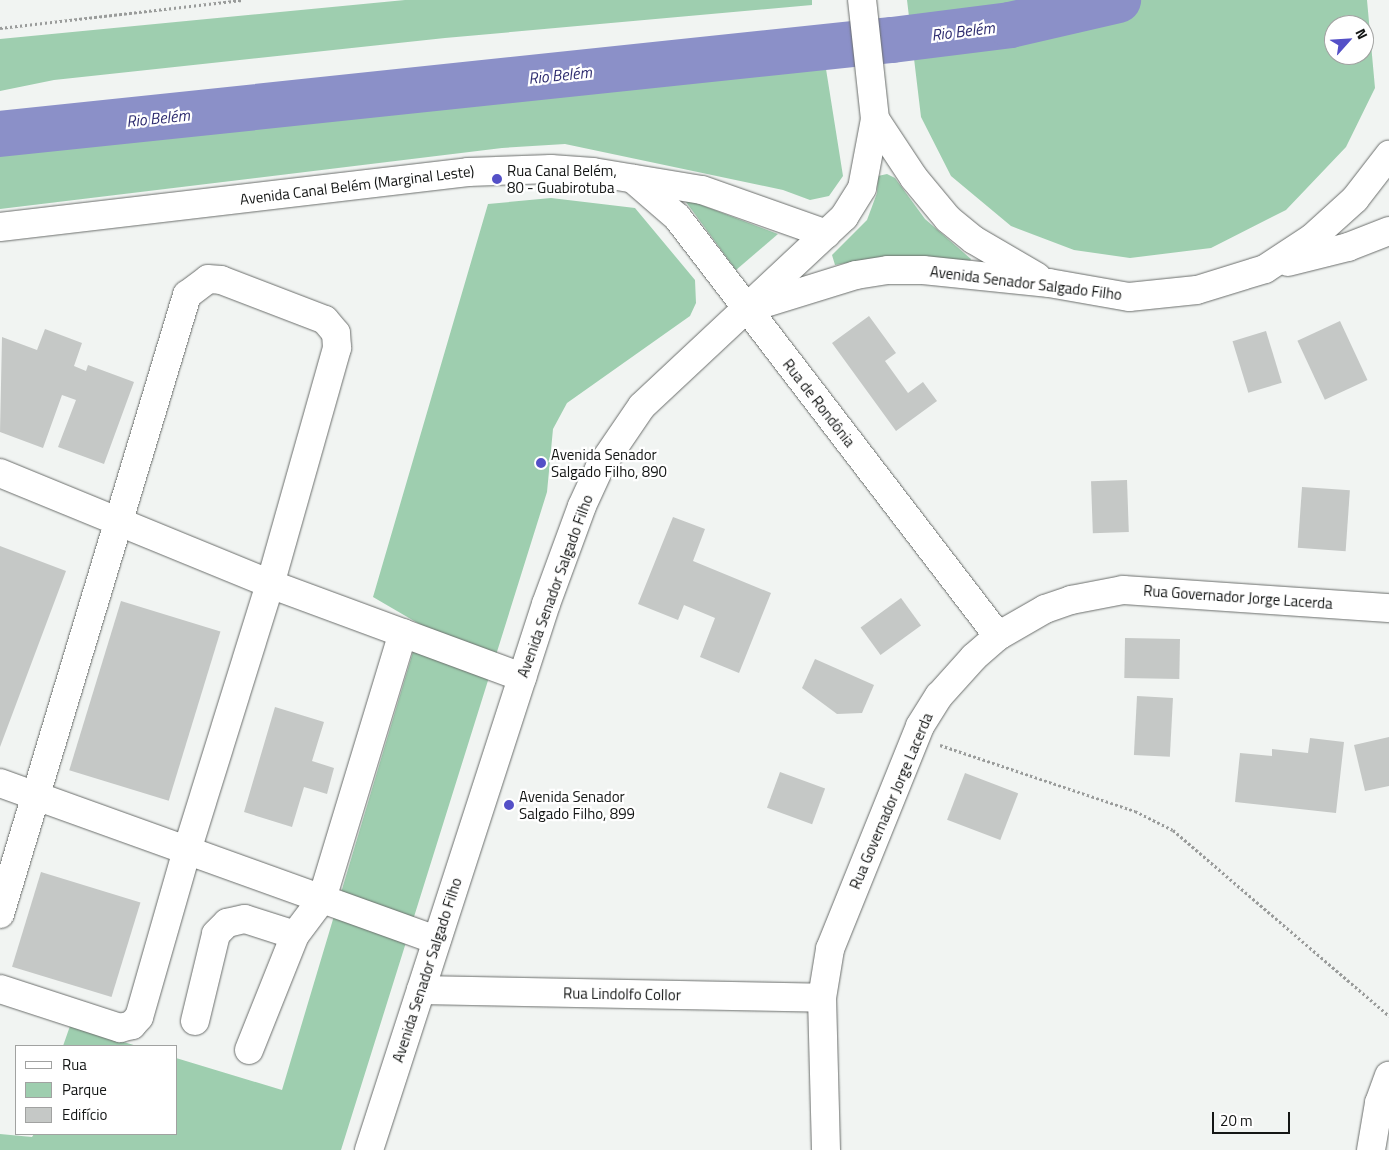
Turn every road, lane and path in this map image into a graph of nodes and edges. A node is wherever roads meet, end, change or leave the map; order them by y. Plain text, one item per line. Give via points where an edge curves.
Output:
1 (242, 0) edge
2 (862, 0) edge
3 (0, 28) edge
4 (875, 119) junction
5 (1389, 155) edge
6 (632, 178) junction
7 (0, 227) edge
8 (1389, 230) edge
9 (826, 234) junction
10 (1265, 269) junction
11 (1049, 284) junction
12 (747, 309) junction
13 (0, 473) edge
14 (118, 521) junction
15 (270, 584) junction
16 (1389, 608) edge
17 (403, 633) junction
18 (998, 636) junction
19 (522, 678) junction
20 (915, 737) junction
21 (0, 783) edge
22 (38, 796) junction
23 (187, 850) junction
24 (322, 899) junction
25 (0, 914) edge
26 (295, 935) junction
27 (437, 940) junction
28 (0, 989) edge
29 (421, 990) junction
30 (822, 998) junction
31 (1389, 1016) edge
32 (195, 1021) dead end
33 (249, 1050) dead end
34 (1389, 1076) edge
35 (369, 1150) edge
36 (826, 1150) edge
37 (1371, 1150) edge

1 - 3 path
2 - 4 street
4 - 9 street via 862,188 854,204
4 - 11 street via 914,178 948,220 1002,259
5 - 10 street, Avenida Senador Salgado Filho via 1332,222
6 - 7 street, Avenida Canal Belém (Marginal Leste) via 551,169 468,172
6 - 9 street, Avenida Canal Belém (Marginal Leste) via 702,190
6 - 12 street, Rua de Rondônia via 677,217
8 - 10 street via 1348,247
9 - 12 street
10 - 11 street, Avenida Senador Salgado Filho via 1197,290 1159,296 1129,296
11 - 12 street, Avenida Senador Salgado Filho via 923,270 888,270 856,275
12 - 18 street, Rua de Rondônia
12 - 19 street, Avenida Senador Salgado Filho via 663,384 619,436 582,506
13 - 14 street
14 - 15 street
14 - 15 street via 187,295 197,285 208,279 221,280 325,320 336,333 337,348
14 - 22 street
15 - 17 street
15 - 23 street
16 - 18 street, Rua Governador Jorge Lacerda via 1122,590 1044,609
17 - 19 street
17 - 24 street
18 - 20 street, Rua Governador Jorge Lacerda via 939,696
19 - 27 street, Avenida Senador Salgado Filho
20 - 30 street, Rua Governador Jorge Lacerda via 837,927
20 - 31 path via 1135,811 1173,830
21 - 22 street
22 - 23 street
22 - 25 street
23 - 24 street
23 - 28 street via 138,1017 132,1025 120,1028
24 - 26 street
24 - 27 street
26 - 32 street via 245,918 227,923 216,934
26 - 33 street
27 - 29 street, Avenida Senador Salgado Filho
29 - 30 street, Rua Lindolfo Collor
29 - 35 street, Avenida Senador Salgado Filho
30 - 36 street, Rua Governador Jorge Lacerda
34 - 37 street via 1379,1103

